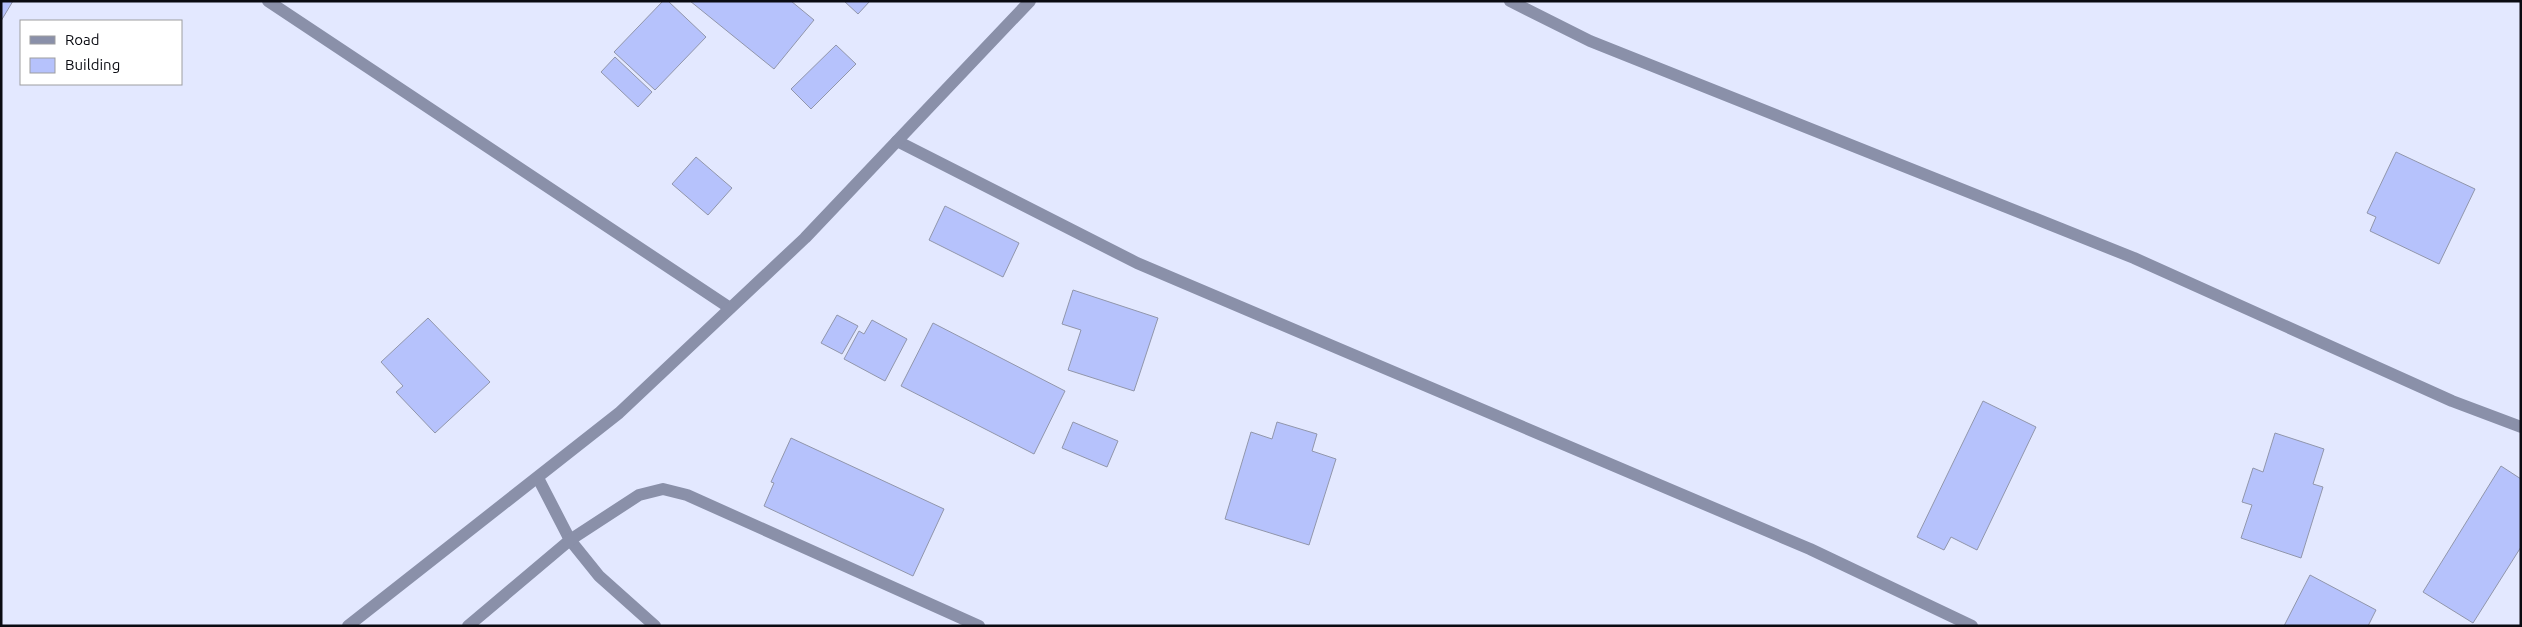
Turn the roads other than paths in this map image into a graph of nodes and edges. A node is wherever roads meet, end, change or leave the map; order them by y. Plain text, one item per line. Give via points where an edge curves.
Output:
1 (268, 1) edge
2 (1030, 1) edge
3 (1510, 1) edge
4 (897, 142) junction
5 (730, 308) junction
6 (2521, 427) edge
7 (538, 478) junction
8 (570, 540) junction
9 (348, 626) edge
10 (468, 626) edge
11 (655, 626) edge
12 (979, 626) edge
13 (1972, 626) edge

1 - 5 street
2 - 4 street
3 - 6 street via 1590,41 2134,258 2452,402
4 - 5 street via 805,238
4 - 13 street via 1137,263 1801,545
5 - 7 street via 619,412
7 - 8 street
7 - 9 street
8 - 10 street
8 - 11 street via 599,576
8 - 12 street via 639,495 663,489 687,495

